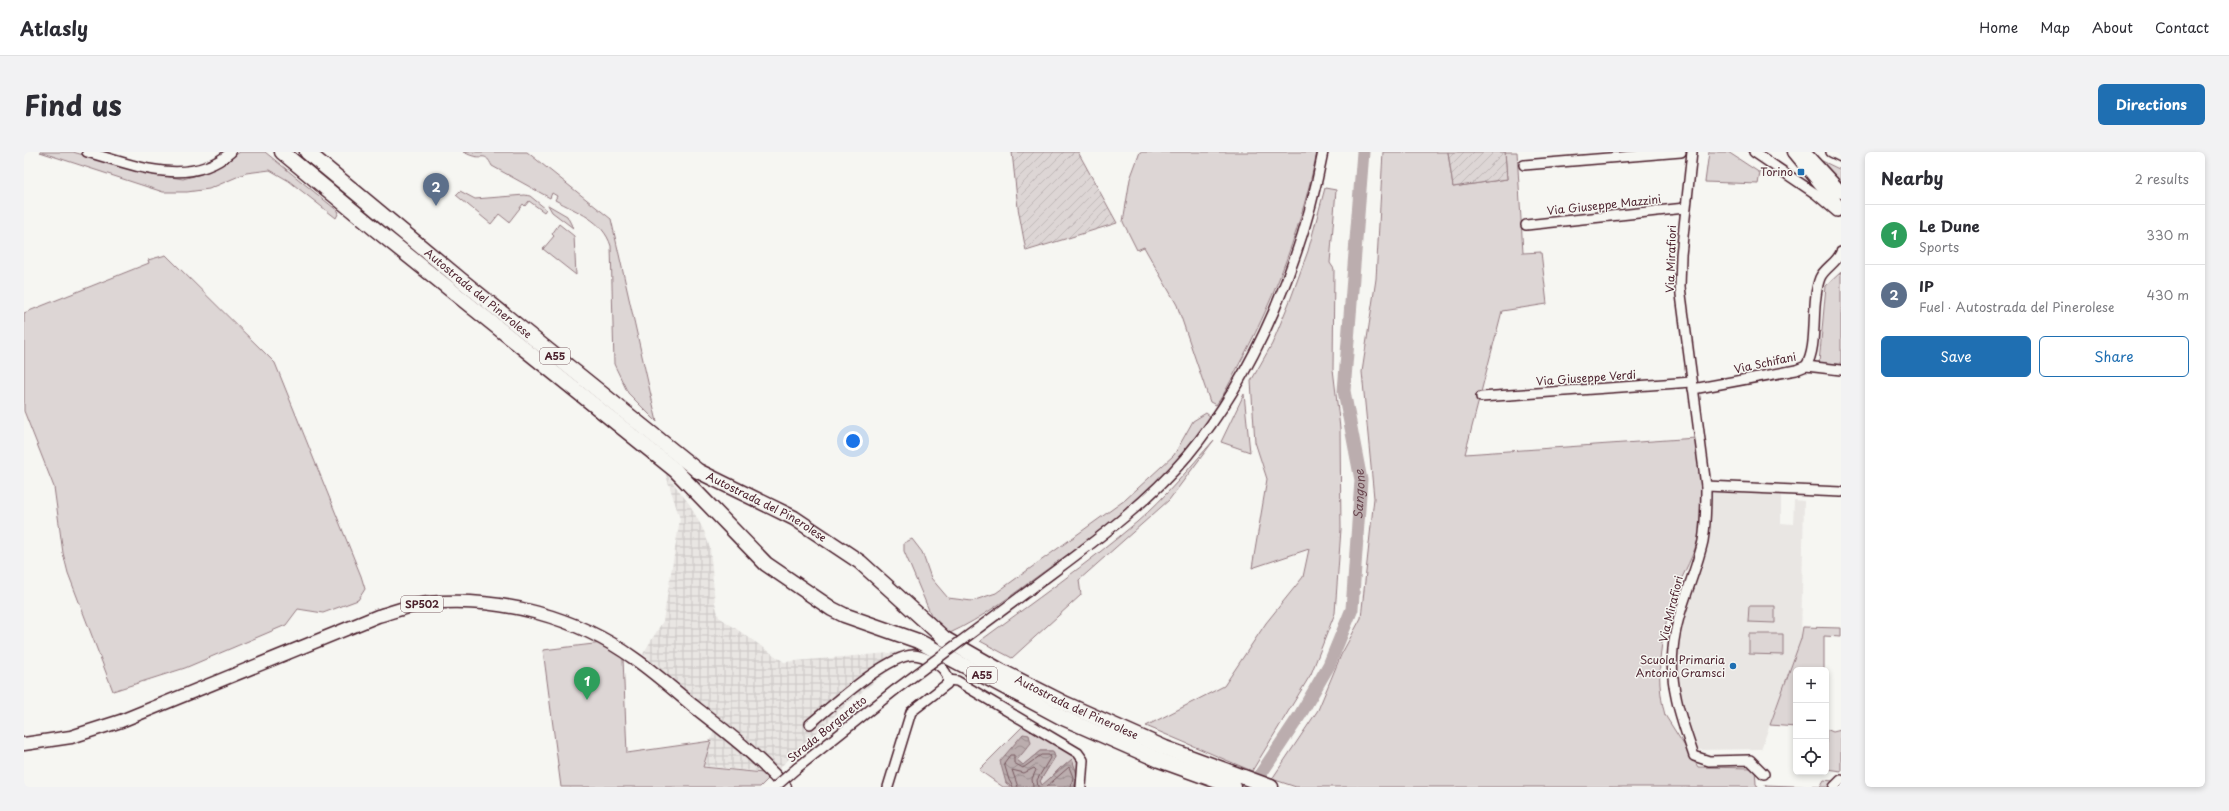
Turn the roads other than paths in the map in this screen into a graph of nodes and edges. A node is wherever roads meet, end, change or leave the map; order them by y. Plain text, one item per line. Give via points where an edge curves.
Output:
1 (88, 152) edge
2 (231, 152) edge
3 (282, 152) edge
4 (307, 152) edge
5 (1324, 152) edge
6 (1681, 152) edge
7 (1692, 152) edge
8 (1754, 152) edge
9 (1794, 152) edge
10 (1804, 152) edge
11 (1831, 152) edge
12 (1841, 157) edge
13 (1524, 164) dead end
14 (1841, 192) edge
15 (1685, 208) junction
16 (1841, 209) edge
17 (1841, 215) edge
18 (1526, 225) dead end
19 (1841, 254) edge
20 (1806, 366) junction
21 (1841, 370) edge
22 (1692, 385) junction
23 (1481, 397) dead end
24 (1706, 486) junction
25 (1841, 492) edge
26 (948, 680) junction
27 (810, 724) dead end
28 (24, 744) edge
29 (1162, 754) junction
30 (1764, 774) dead end
31 (1841, 780) edge
32 (775, 787) edge
33 (785, 787) edge
34 (888, 787) edge
35 (1081, 787) edge
36 (1234, 787) edge
37 (1271, 787) edge
38 (1834, 787) edge

1 - 2 street via 159,171 179,173 214,164
3 - 29 highway, Autostrada del Pinerolese / A55 via 675,470 766,564 844,615 932,647 1060,716
4 - 29 highway, Autostrada del Pinerolese / A55 via 698,471 794,518 860,562 945,639 1001,672
5 - 32 street, Strada Borgaretto, bridge via 1295,257 1261,340 1219,412 1187,456 1141,503 1102,536 895,690
6 - 13 street
7 - 15 street, Via Mirafiori
8 - 17 street via 1816,194
9 - 16 main road
10 - 14 main road
11 - 12 street
15 - 18 street, Via Giuseppe Mazzini
15 - 22 street, Via Mirafiori via 1680,287
19 - 20 street via 1820,277
20 - 21 street, Via Schifani
20 - 22 street, Via Schifani via 1796,370
22 - 23 street, Via Giuseppe Verdi
22 - 24 street, Via Mirafiori
24 - 25 street
24 - 30 street, Via Mirafiori via 1702,542 1672,649 1673,687 1694,756 1709,761 1750,760
26 - 27 street via 944,669 931,661 914,655 904,657 883,667
26 - 34 street via 943,688 911,712
26 - 35 street via 957,681 1078,753 1083,760
28 - 33 main road, SP502 via 71,737 120,721 402,608 428,603 499,604 541,613 581,628 634,658 756,757
29 - 36 highway, Autostrada del Pinerolese / A55
29 - 37 highway, Autostrada del Pinerolese / A55
31 - 38 street

